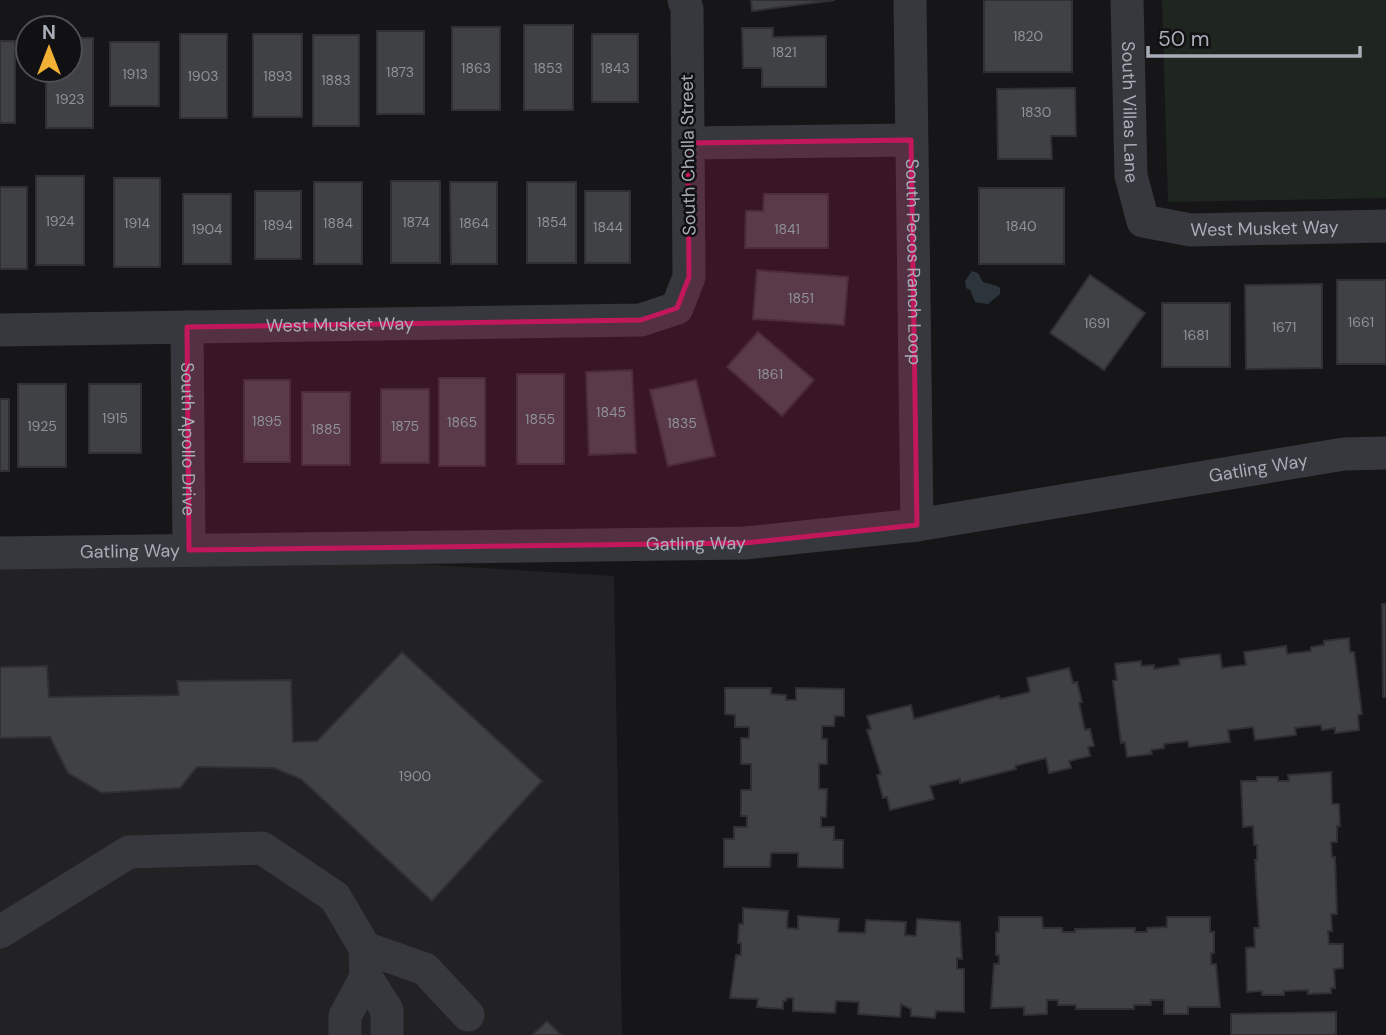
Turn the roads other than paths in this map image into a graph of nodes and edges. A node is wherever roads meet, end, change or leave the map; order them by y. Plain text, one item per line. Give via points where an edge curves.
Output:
1 (684, 0) edge
2 (910, 0) edge
3 (1127, 0) edge
4 (911, 140) junction
5 (688, 143) junction
6 (1143, 221) joint
7 (1386, 226) edge
8 (677, 308) joint
9 (187, 327) junction
10 (0, 330) edge
11 (1386, 453) edge
12 (917, 525) junction
13 (189, 551) junction
14 (0, 553) edge
15 (0, 932) edge
16 (365, 963) junction
17 (468, 1015) dead end
18 (345, 1035) edge
19 (387, 1035) edge

1 - 5 street, South Cholla Street
2 - 4 street, South Pecos Ranch Loop
3 - 6 street, South Villas Lane via 1131,177
4 - 5 street
4 - 12 street, South Pecos Ranch Loop
5 - 8 street, South Cholla Street via 689,277
6 - 7 street, West Musket Way via 1191,230
8 - 9 street, West Musket Way via 641,320
9 - 10 street, West Musket Way
9 - 13 street, South Apollo Drive
11 - 12 street, Gatling Way via 1345,454
12 - 13 street, Gatling Way via 746,543
13 - 14 street, Gatling Way
15 - 16 street via 129,852 262,848 335,897
16 - 17 street via 425,969
16 - 18 street via 345,1016
16 - 19 street via 387,1010

